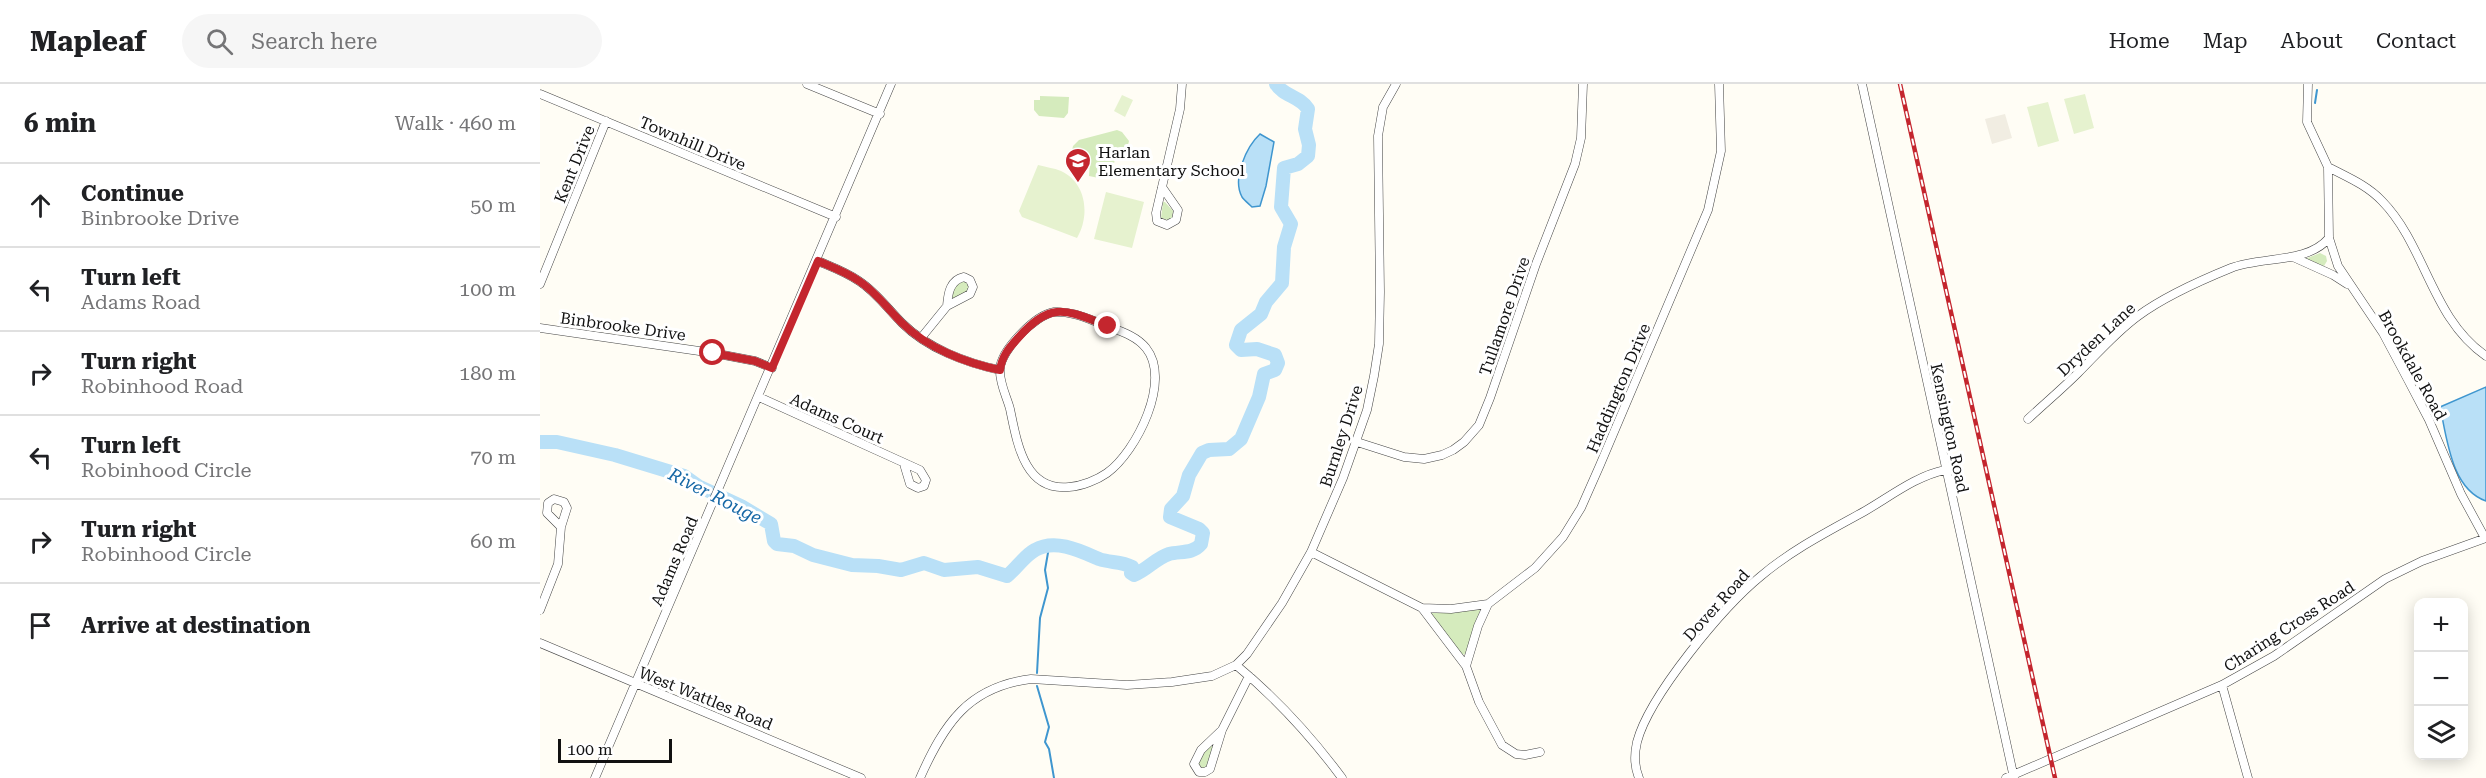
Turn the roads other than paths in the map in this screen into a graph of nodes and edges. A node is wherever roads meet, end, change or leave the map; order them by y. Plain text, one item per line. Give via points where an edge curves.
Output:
1 (807, 84) edge
2 (891, 84) edge
3 (1182, 84) edge
4 (1396, 84) edge
5 (1583, 84) edge
6 (1719, 84) edge
7 (1862, 84) edge
8 (2308, 84) edge
9 (540, 94) edge
10 (880, 114) junction
11 (606, 121) junction
12 (2328, 167) junction
13 (1162, 187) junction
14 (836, 217) junction
15 (2330, 238) junction
16 (2292, 257) junction
17 (818, 261) junction
18 (540, 284) edge
19 (2349, 286) junction
20 (946, 306) dead end
21 (540, 328) edge
22 (921, 338) junction
23 (2486, 356) edge
24 (772, 368) junction
25 (1000, 370) junction
26 (759, 397) junction
27 (2028, 419) dead end
28 (1357, 442) junction
29 (904, 464) dead end
30 (1946, 470) junction
31 (561, 527) dead end
32 (2486, 538) edge
33 (1311, 552) junction
34 (1488, 603) junction
35 (1422, 608) junction
36 (540, 610) edge
37 (540, 642) edge
38 (1236, 665) junction
39 (1466, 666) junction
40 (1249, 676) junction
41 (636, 684) junction
42 (2222, 685) junction
43 (1222, 730) junction
44 (1540, 752) dead end
45 (2011, 777) edge
46 (596, 778) edge
47 (861, 778) edge
48 (920, 778) edge
49 (1342, 778) edge
50 (1639, 778) edge
51 (2248, 778) edge

1 - 10 street
2 - 10 street, Adams Road
3 - 13 street
4 - 28 street, Burnley Drive via 1379,122 1379,344
5 - 28 street, Tullamore Drive via 1581,138 1575,164 1479,425 1453,450 1424,459
6 - 34 street, Haddington Drive via 1721,151 1708,210 1590,489 1572,525 1552,549 1522,579
7 - 30 street, Kensington Road
8 - 12 street, Brookdale Road via 2307,122
9 - 11 street, Townhill Drive
10 - 14 street, Adams Road
11 - 14 street, Townhill Drive
11 - 18 street, Kent Drive
12 - 15 street, Brookdale Road
12 - 23 street via 2360,183 2388,206 2452,321 2465,340
13 - 13 street via 1156,218 1167,225 1176,220 1178,210
14 - 17 street, Adams Road
15 - 16 street, Dryden Lane via 2318,249
15 - 19 street, Brookdale Road
16 - 19 street
16 - 27 street, Dryden Lane via 2233,267 2154,306 2114,336
17 - 22 street via 859,281
17 - 24 street, Adams Road
19 - 32 street, Brookdale Road via 2383,333
20 - 22 street
21 - 24 street, Binbrooke Drive via 713,353
22 - 25 street via 963,360
24 - 26 street, Adams Road
25 - 25 street via 1002,358 1032,324 1049,313 1067,312 1141,343 1153,359 1156,383 1144,421 1121,459 1098,478 1064,488 1040,481 1025,463
26 - 29 street, Adams Court
26 - 41 street, Adams Road
28 - 33 street, Burnley Drive
30 - 45 street, Kensington Road
30 - 50 street, Dover Road via 1923,477 1818,537 1772,567 1743,592 1682,665 1647,718 1635,752
31 - 36 street via 558,564
32 - 42 street, Charing Cross Road via 2385,579 2274,656
33 - 35 street
33 - 38 street, Burnley Drive via 1261,635
34 - 35 street via 1451,609
34 - 39 street
35 - 39 street
37 - 41 street, West Wattles Road
38 - 40 street
38 - 48 street, Burnley Drive via 1212,676 1172,682 1110,684 1031,679 997,687 978,696 955,715
39 - 44 street via 1479,702 1502,745 1516,754
40 - 43 street
40 - 49 street via 1301,727
41 - 46 street, Adams Road
41 - 47 street, West Wattles Road
42 - 45 street, Charing Cross Road
42 - 51 street
43 - 43 street via 1210,769 1198,772 1194,764 1197,755

